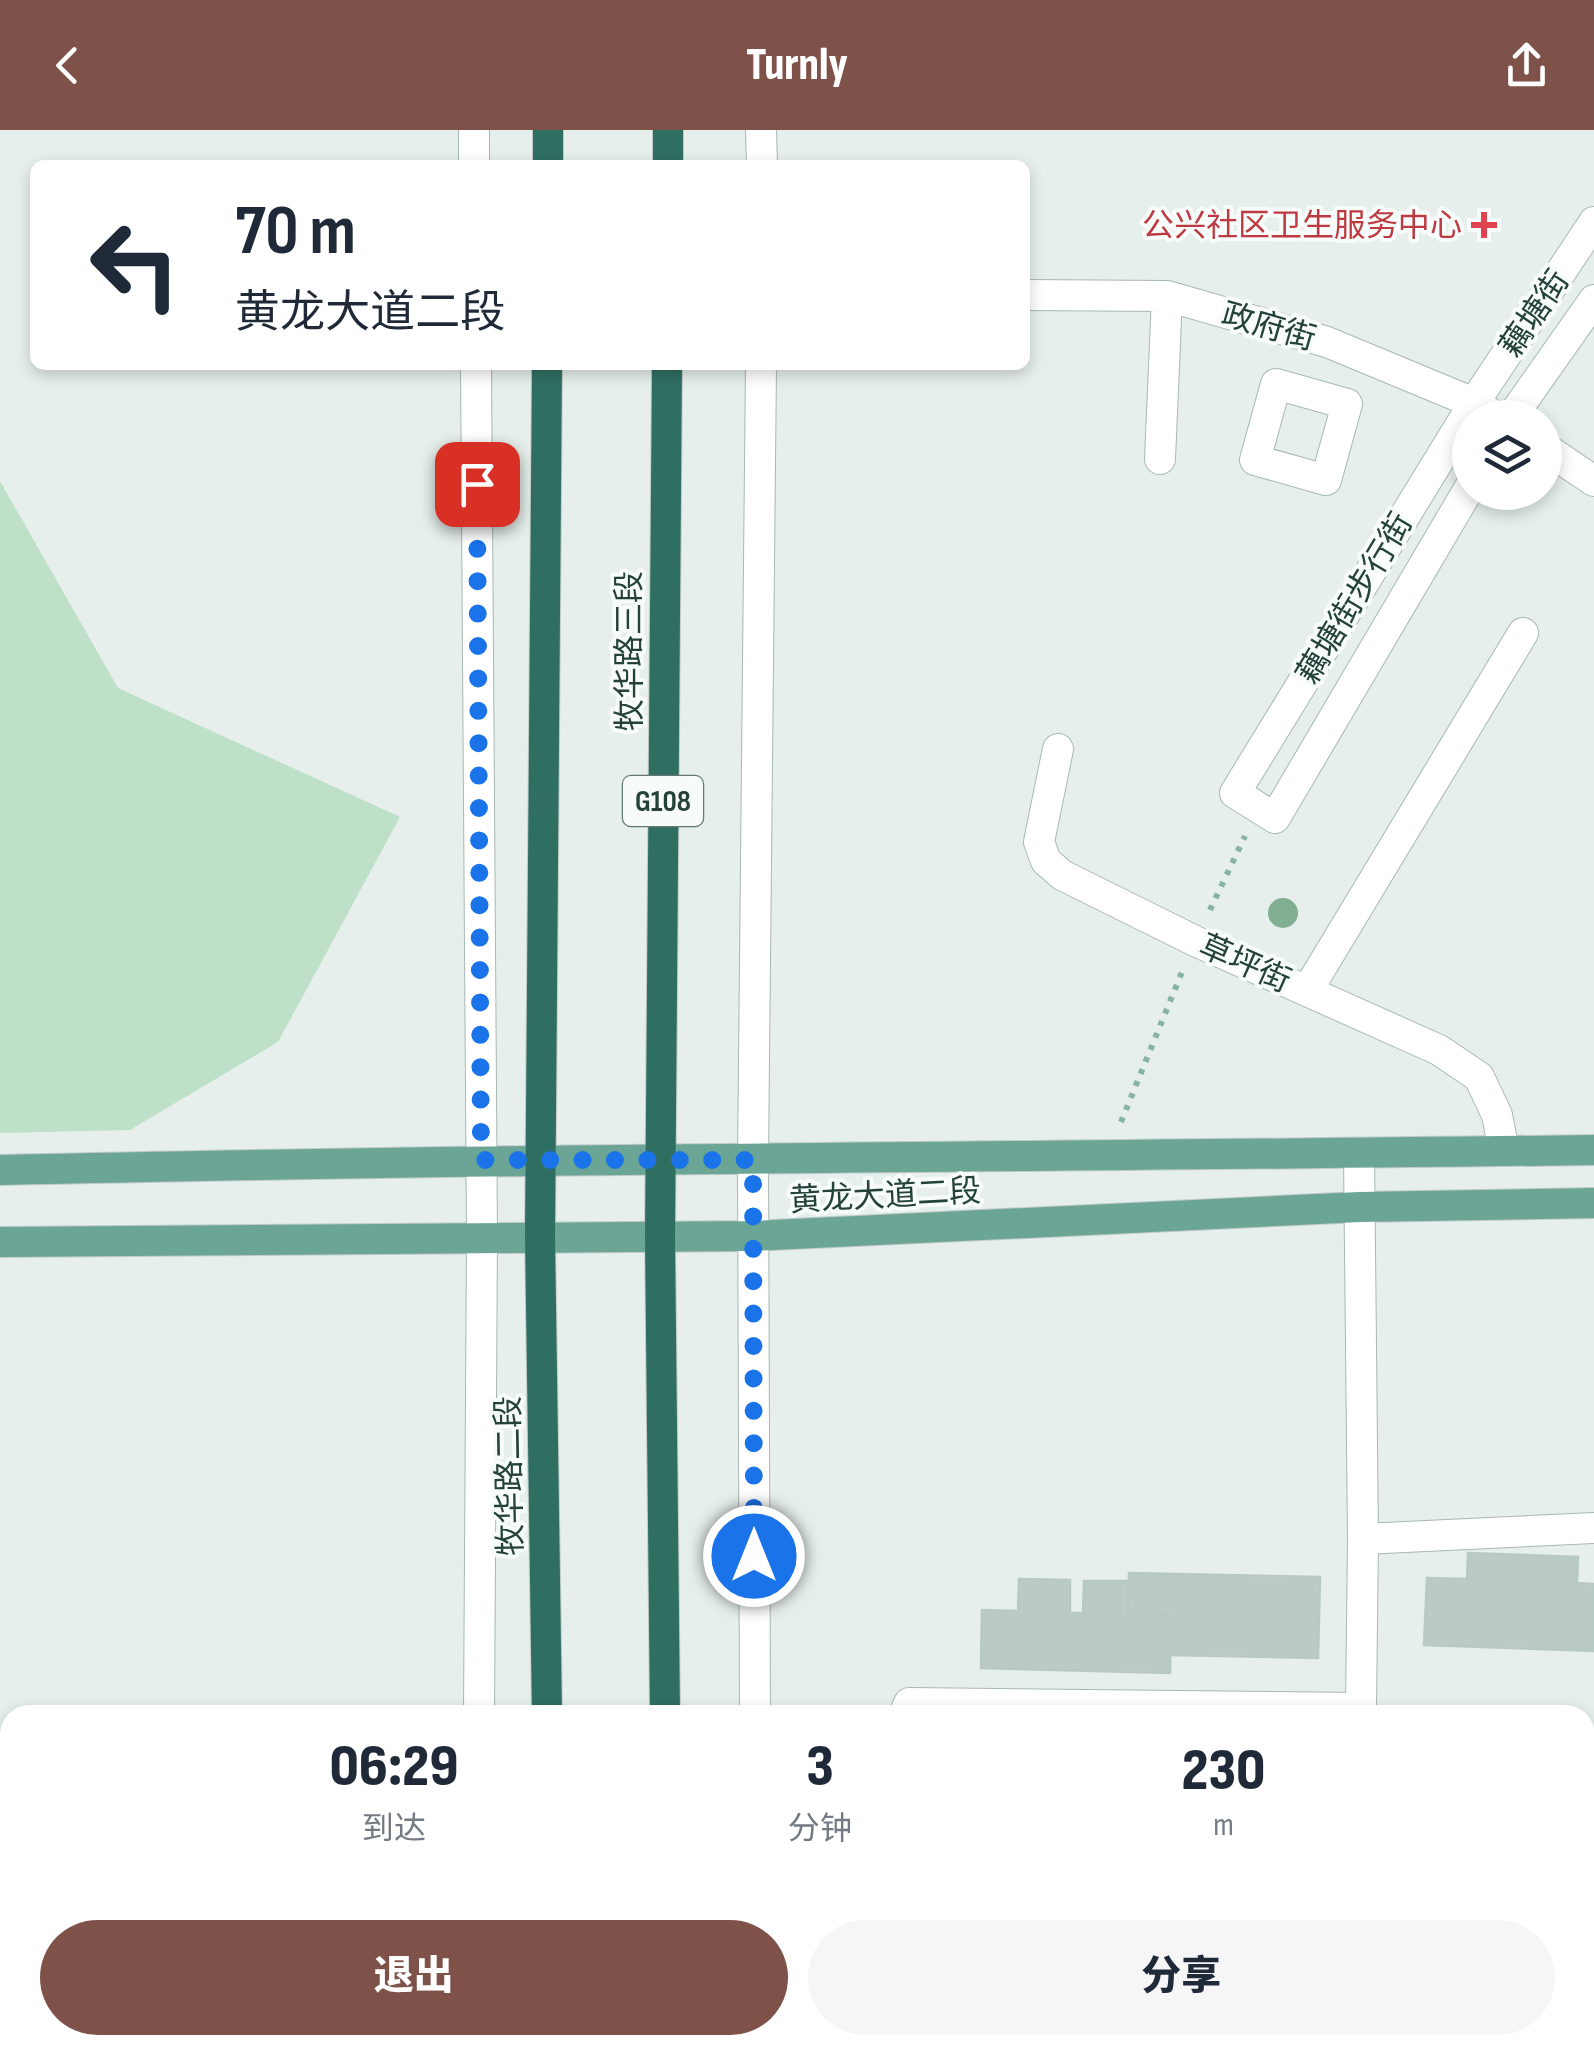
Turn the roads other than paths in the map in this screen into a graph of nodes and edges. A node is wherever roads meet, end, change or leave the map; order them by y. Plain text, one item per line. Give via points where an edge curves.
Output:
1 (474, 130) edge
2 (548, 130) edge
3 (668, 130) edge
4 (761, 130) edge
5 (474, 160) edge
6 (548, 160) edge
7 (668, 160) edge
8 (762, 160) edge
9 (1594, 222) edge
10 (1030, 296) edge
11 (1167, 296) junction
12 (1594, 300) edge
13 (1327, 342) junction
14 (476, 370) edge
15 (546, 370) edge
16 (666, 370) edge
17 (761, 370) edge
18 (1310, 394) dead end
19 (1463, 400) edge
20 (1492, 400) edge
21 (1524, 400) edge
22 (1562, 459) edge
23 (1160, 460) dead end
24 (1452, 462) edge
25 (1594, 481) edge
26 (1457, 510) edge
27 (1523, 632) dead end
28 (1058, 749) dead end
29 (1307, 991) junction
30 (1594, 1150) edge
31 (1504, 1151) junction
32 (1360, 1153) junction
33 (660, 1158) junction
34 (481, 1160) junction
35 (541, 1160) junction
36 (753, 1160) junction
37 (0, 1170) edge
38 (1594, 1203) edge
39 (1359, 1207) junction
40 (753, 1236) junction
41 (482, 1237) junction
42 (540, 1237) junction
43 (660, 1238) junction
44 (0, 1242) edge
45 (1594, 1528) edge
46 (1363, 1539) junction
47 (478, 1705) edge
48 (547, 1705) edge
49 (665, 1705) edge
50 (754, 1705) edge
51 (909, 1705) edge
52 (1022, 1705) edge
53 (1361, 1705) edge

1 - 5 street
2 - 6 highway
3 - 7 highway
4 - 8 street
9 - 20 street, 藕塘街
10 - 11 street, 政府街
11 - 13 street, 政府街
11 - 23 street
12 - 21 street, 藕塘街
13 - 18 street
13 - 19 street, 政府街
14 - 34 street
15 - 35 highway
16 - 33 highway, 牧华路三段 / G108
17 - 36 street
22 - 25 street
24 - 26 street, 藕塘街步行街 via 1235,793 1276,818
27 - 29 street
28 - 29 street, 草坪街 via 1038,842 1046,861 1194,941
29 - 31 street, 草坪街 via 1439,1050 1478,1077 1497,1114
30 - 31 main road, 黄龙大道二段
31 - 32 main road, 黄龙大道二段
32 - 36 main road, 黄龙大道二段
32 - 39 street
33 - 35 main road, 黄龙大道二段
33 - 36 main road, 黄龙大道二段
33 - 43 highway, 牧华路三段 / G108
34 - 35 main road, 黄龙大道二段
34 - 37 main road, 黄龙大道二段
34 - 41 street
35 - 42 highway
36 - 40 street
38 - 39 main road, 黄龙大道二段
39 - 40 main road, 黄龙大道二段
39 - 46 street
40 - 43 main road, 黄龙大道二段
40 - 50 street
41 - 42 main road, 黄龙大道二段
41 - 44 main road, 黄龙大道二段
41 - 47 street
42 - 43 main road, 黄龙大道二段
42 - 48 highway, 牧华路二段
43 - 49 highway, G108
45 - 46 street
46 - 53 street
51 - 52 street

